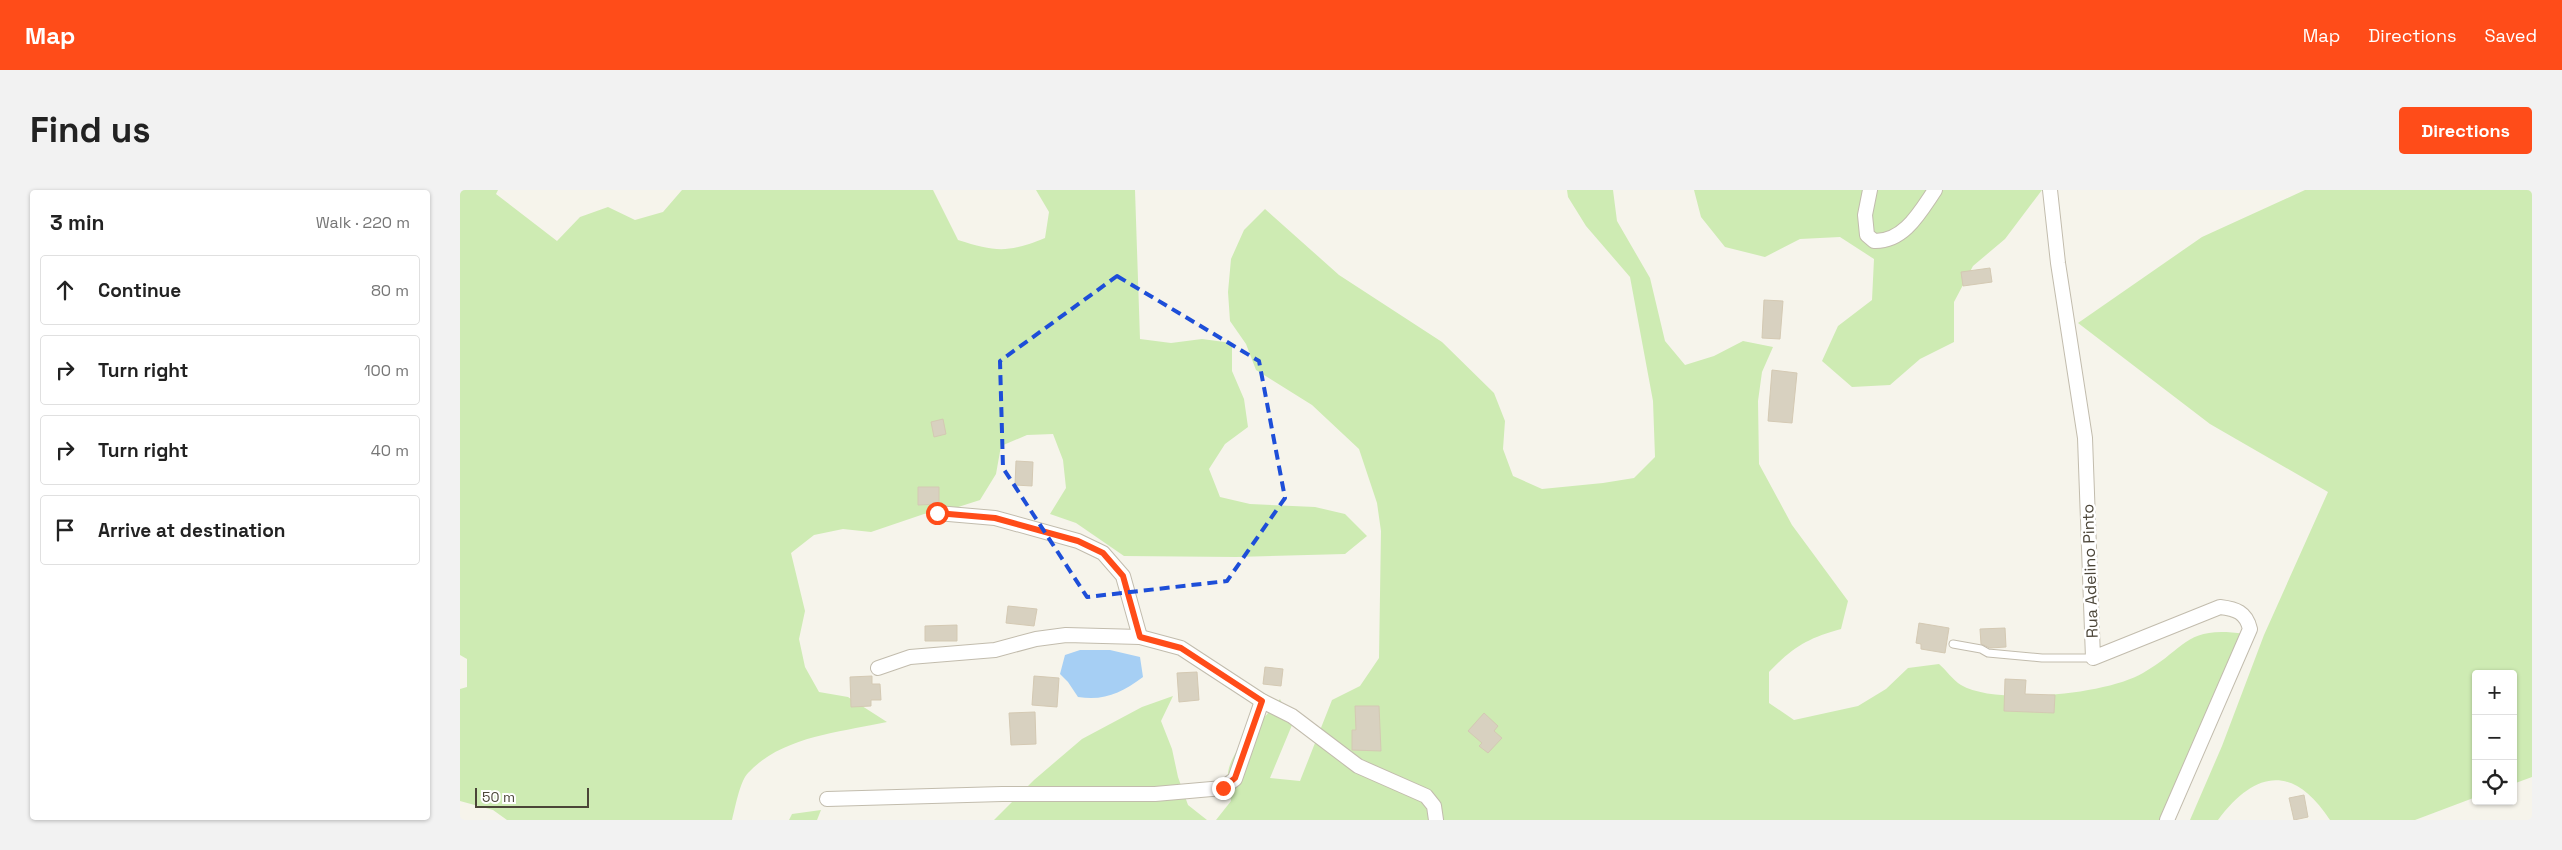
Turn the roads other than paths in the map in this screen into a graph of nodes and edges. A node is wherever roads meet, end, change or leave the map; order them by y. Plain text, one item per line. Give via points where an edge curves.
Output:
1 (1870, 190) edge
2 (1935, 190) edge
3 (2050, 190) edge
4 (937, 513) dead end
5 (1140, 637) junction
6 (1953, 644) dead end
7 (2093, 658) junction
8 (878, 668) dead end
9 (1262, 701) junction
10 (827, 800) dead end
11 (1436, 820) edge
12 (2167, 820) edge

1 - 2 street via 1865,215 1867,235 1874,242 1885,242 1897,237 1920,213
3 - 7 street, Rua Adelino Pinto via 2085,438
4 - 5 street via 995,518 1078,541 1103,553 1123,576
5 - 8 street via 1066,635 995,650 919,655
5 - 9 street via 1181,648
6 - 7 lane via 2042,658
7 - 12 street, Rua Adelino Pinto via 2220,607 2238,610 2248,619 2250,629
9 - 10 street via 1235,778 1223,788 1155,794 1002,794
9 - 11 street via 1292,716 1358,766 1426,796 1434,806

